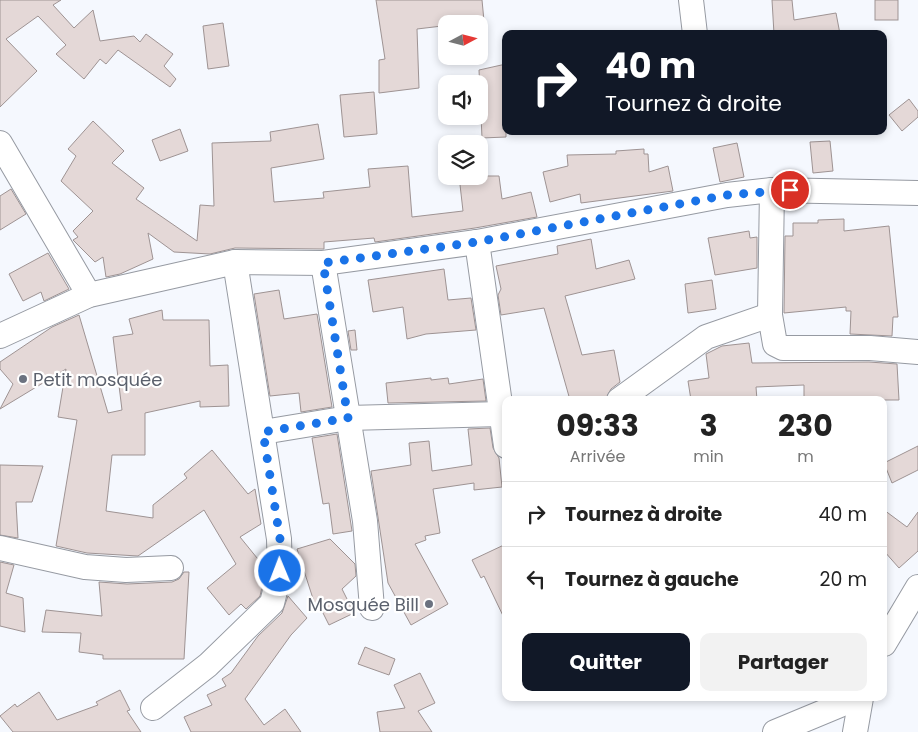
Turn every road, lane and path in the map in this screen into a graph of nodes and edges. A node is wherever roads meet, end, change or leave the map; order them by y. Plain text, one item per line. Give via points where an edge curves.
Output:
1 (691, 0) edge
2 (695, 30) edge
3 (1, 147) edge
4 (772, 190) junction
5 (918, 193) edge
6 (477, 242) junction
7 (234, 262) junction
8 (323, 263) junction
9 (89, 294) junction
10 (770, 315) junction
11 (0, 336) edge
12 (918, 352) edge
13 (625, 396) edge
14 (501, 414) junction
15 (348, 418) junction
16 (502, 420) edge
17 (263, 432) junction
18 (0, 548) edge
19 (171, 568) dead end
20 (918, 587) edge
21 (372, 608) dead end
22 (887, 639) edge
23 (852, 701) edge
24 (859, 701) edge
25 (153, 708) dead end
26 (776, 732) edge
27 (855, 732) edge

1 - 2 street
3 - 9 street
4 - 5 street
4 - 6 street via 727,195
4 - 10 street
6 - 8 street
6 - 14 street
7 - 8 street
7 - 9 street
7 - 17 street
8 - 15 street
9 - 11 street
10 - 12 street via 775,344 783,348 870,348
10 - 13 street via 706,337
14 - 15 street
14 - 16 street
15 - 17 street
15 - 21 street via 365,521
17 - 25 street via 280,539 280,571 272,603 208,665
18 - 19 street via 85,567 126,570
20 - 22 street
23 - 26 street
24 - 27 street

